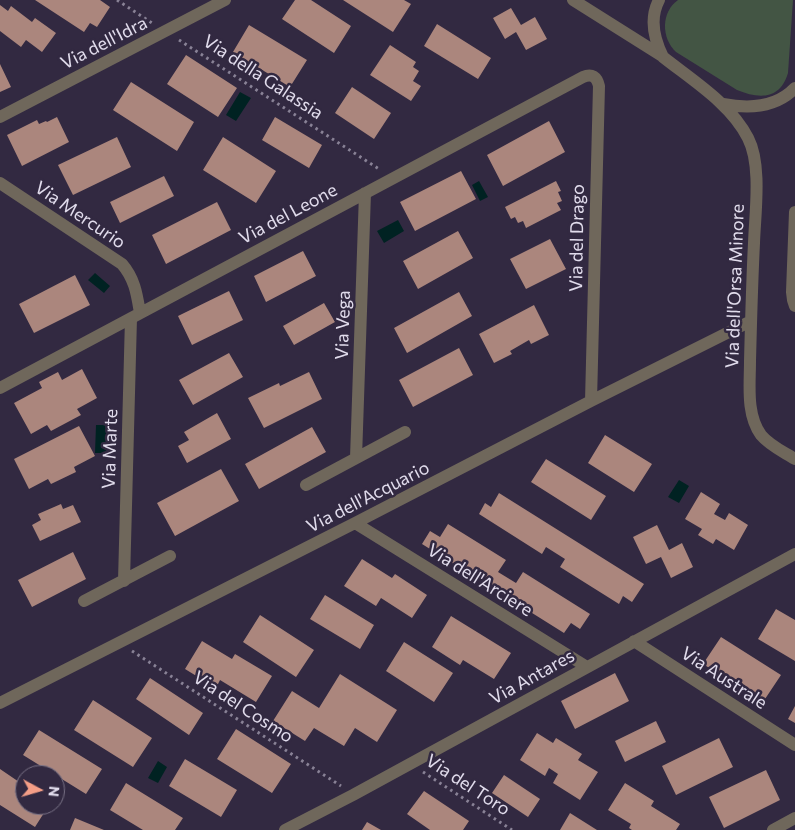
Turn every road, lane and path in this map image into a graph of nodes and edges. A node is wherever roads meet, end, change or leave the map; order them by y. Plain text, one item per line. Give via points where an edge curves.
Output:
1 (117, 0) edge
2 (225, 0) edge
3 (574, 0) edge
4 (658, 0) edge
5 (166, 31) junction
6 (663, 57) junction
7 (594, 76) joint
8 (795, 88) edge
9 (723, 104) junction
10 (0, 117) edge
11 (394, 178) junction
12 (0, 183) edge
13 (365, 193) junction
14 (795, 212) edge
15 (794, 302) edge
16 (136, 315) junction
17 (751, 321) junction
18 (0, 388) edge
19 (591, 401) junction
20 (405, 432) dead end
21 (356, 458) junction
22 (795, 459) edge
23 (306, 485) dead end
24 (355, 523) junction
25 (795, 554) edge
26 (170, 556) dead end
27 (124, 580) junction
28 (84, 601) dead end
29 (634, 641) junction
30 (118, 643) junction
31 (587, 667) junction
32 (0, 703) edge
33 (795, 745) edge
34 (410, 764) junction
35 (353, 795) junction
36 (795, 818) edge
37 (285, 830) edge
38 (512, 830) edge
39 (773, 830) edge

1 - 5 path, Via della Galassia
2 - 5 street, Via dell'Idra
3 - 6 street, Via dell'Orsa Minore
4 - 6 street via 654,29
5 - 10 street, Via dell'Idra
5 - 11 path, Via della Galassia
6 - 9 street, Via dell'Orsa Minore
7 - 11 street, Via del Leone via 583,77
7 - 19 street, Via del Drago via 599,86
8 - 9 street via 769,104 748,107
9 - 17 street, Via dell'Orsa Minore via 748,138 756,168
11 - 13 street, Via del Leone
12 - 16 street, Via Mercurio via 122,264 134,282
13 - 16 street, Via del Leone
13 - 21 street, Via Vega
14 - 15 street
16 - 18 street, Via del Leone
16 - 27 street, Via Marte
17 - 19 street, Via dell'Acquario
17 - 22 street, Via dell'Orsa Minore via 750,401 754,420 767,441
19 - 24 street, Via dell'Acquario
20 - 21 street
21 - 23 street
24 - 30 street, Via dell'Acquario
24 - 31 street, Via dell'Arciere
25 - 29 street, Via Antares
26 - 27 street
27 - 28 street
29 - 31 street, Via Antares
29 - 33 street, Via Australe
30 - 32 street, Via dell'Acquario
30 - 35 path, Via del Cosmo
31 - 34 street, Via Antares
34 - 35 street, Via Antares
34 - 38 path, Via del Toro
35 - 37 street, Via Antares
36 - 39 street

